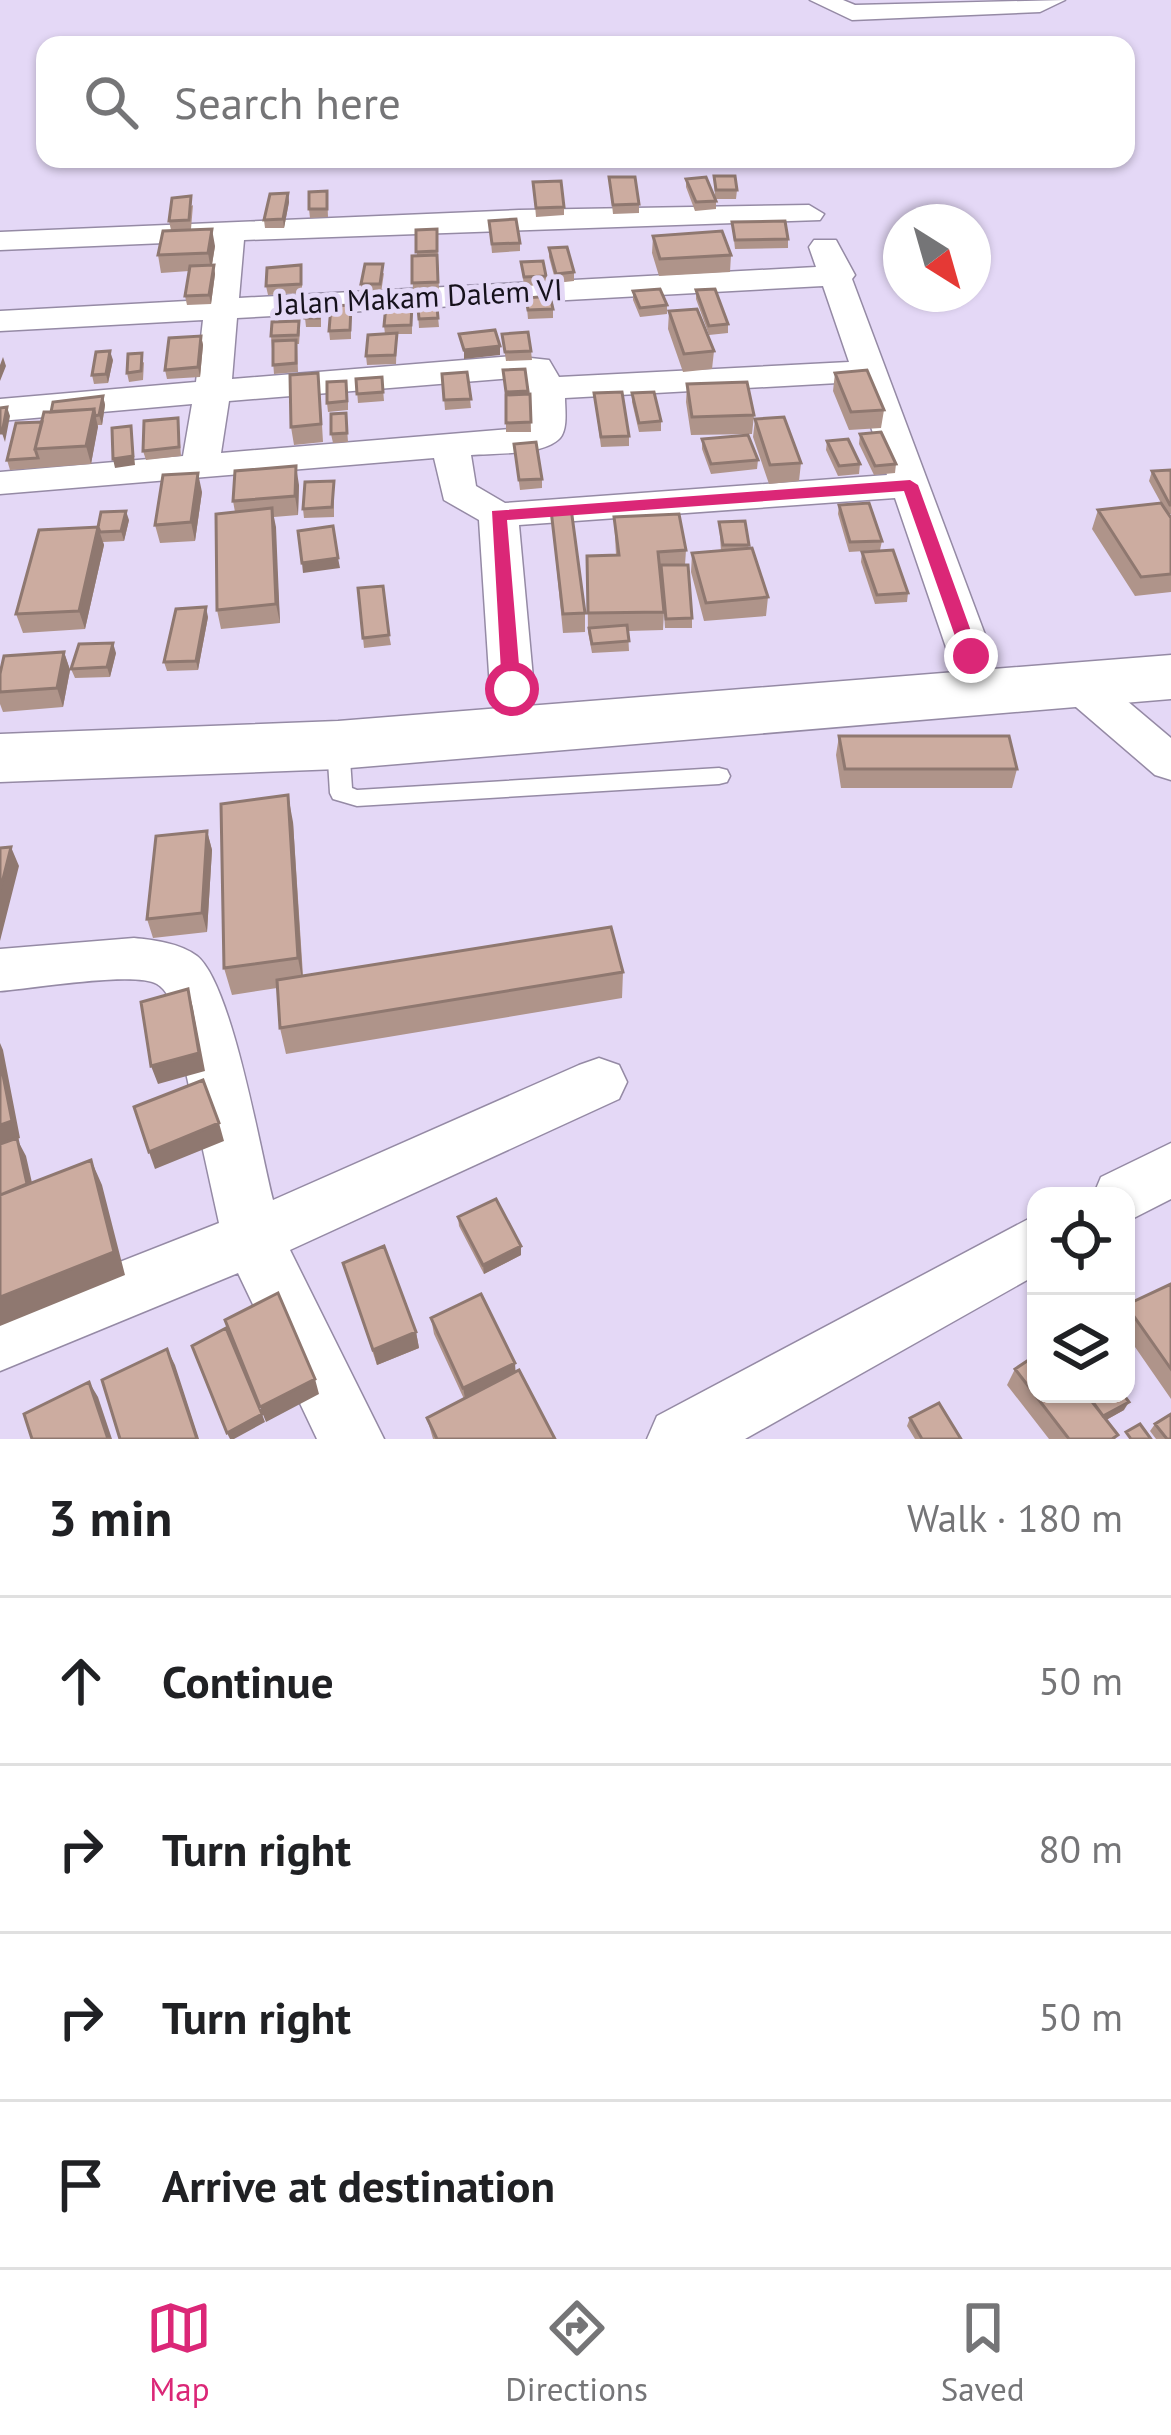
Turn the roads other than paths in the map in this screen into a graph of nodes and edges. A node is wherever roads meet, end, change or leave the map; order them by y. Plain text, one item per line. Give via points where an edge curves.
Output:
1 (822, 0) edge
2 (1053, 0) edge
3 (229, 230) junction
4 (0, 241) edge
5 (839, 274) junction
6 (220, 306) junction
7 (0, 321) edge
8 (873, 371) junction
9 (547, 388) junction
10 (213, 389) junction
11 (0, 410) edge
12 (450, 443) junction
13 (200, 465) junction
14 (0, 483) edge
15 (910, 485) junction
16 (498, 515) junction
17 (1171, 646) edge
18 (971, 656) junction
19 (1171, 677) edge
20 (1078, 684) junction
21 (512, 689) junction
22 (0, 720) edge
23 (338, 745) junction
24 (0, 758) edge
25 (1171, 763) edge
26 (719, 776) dead end
27 (0, 970) edge
28 (599, 1082) dead end
29 (1171, 1169) edge
30 (1135, 1189) edge
31 (252, 1238) junction
32 (1027, 1248) edge
33 (0, 1340) edge
34 (351, 1439) edge
35 (680, 1439) edge

1 - 2 street via 852,13
3 - 4 street
3 - 5 street via 804,198
3 - 6 street
5 - 6 street, Jalan Makam Dalem VI
5 - 8 street
6 - 7 street, Jalan Makam Dalem VI
6 - 10 street
8 - 9 street
8 - 15 street
9 - 10 street via 532,366
9 - 12 street via 543,435
10 - 11 street
10 - 13 street
12 - 13 street
12 - 16 street via 458,492
13 - 14 street
15 - 16 street
15 - 18 street
16 - 21 street
17 - 18 highway
18 - 21 highway
19 - 20 highway
20 - 23 highway
20 - 25 street
21 - 22 highway
23 - 24 highway
23 - 26 lane via 338,786 357,798
27 - 31 street via 144,959 179,971 200,1009
28 - 31 street
29 - 30 street
31 - 33 street
31 - 34 street
32 - 35 street

